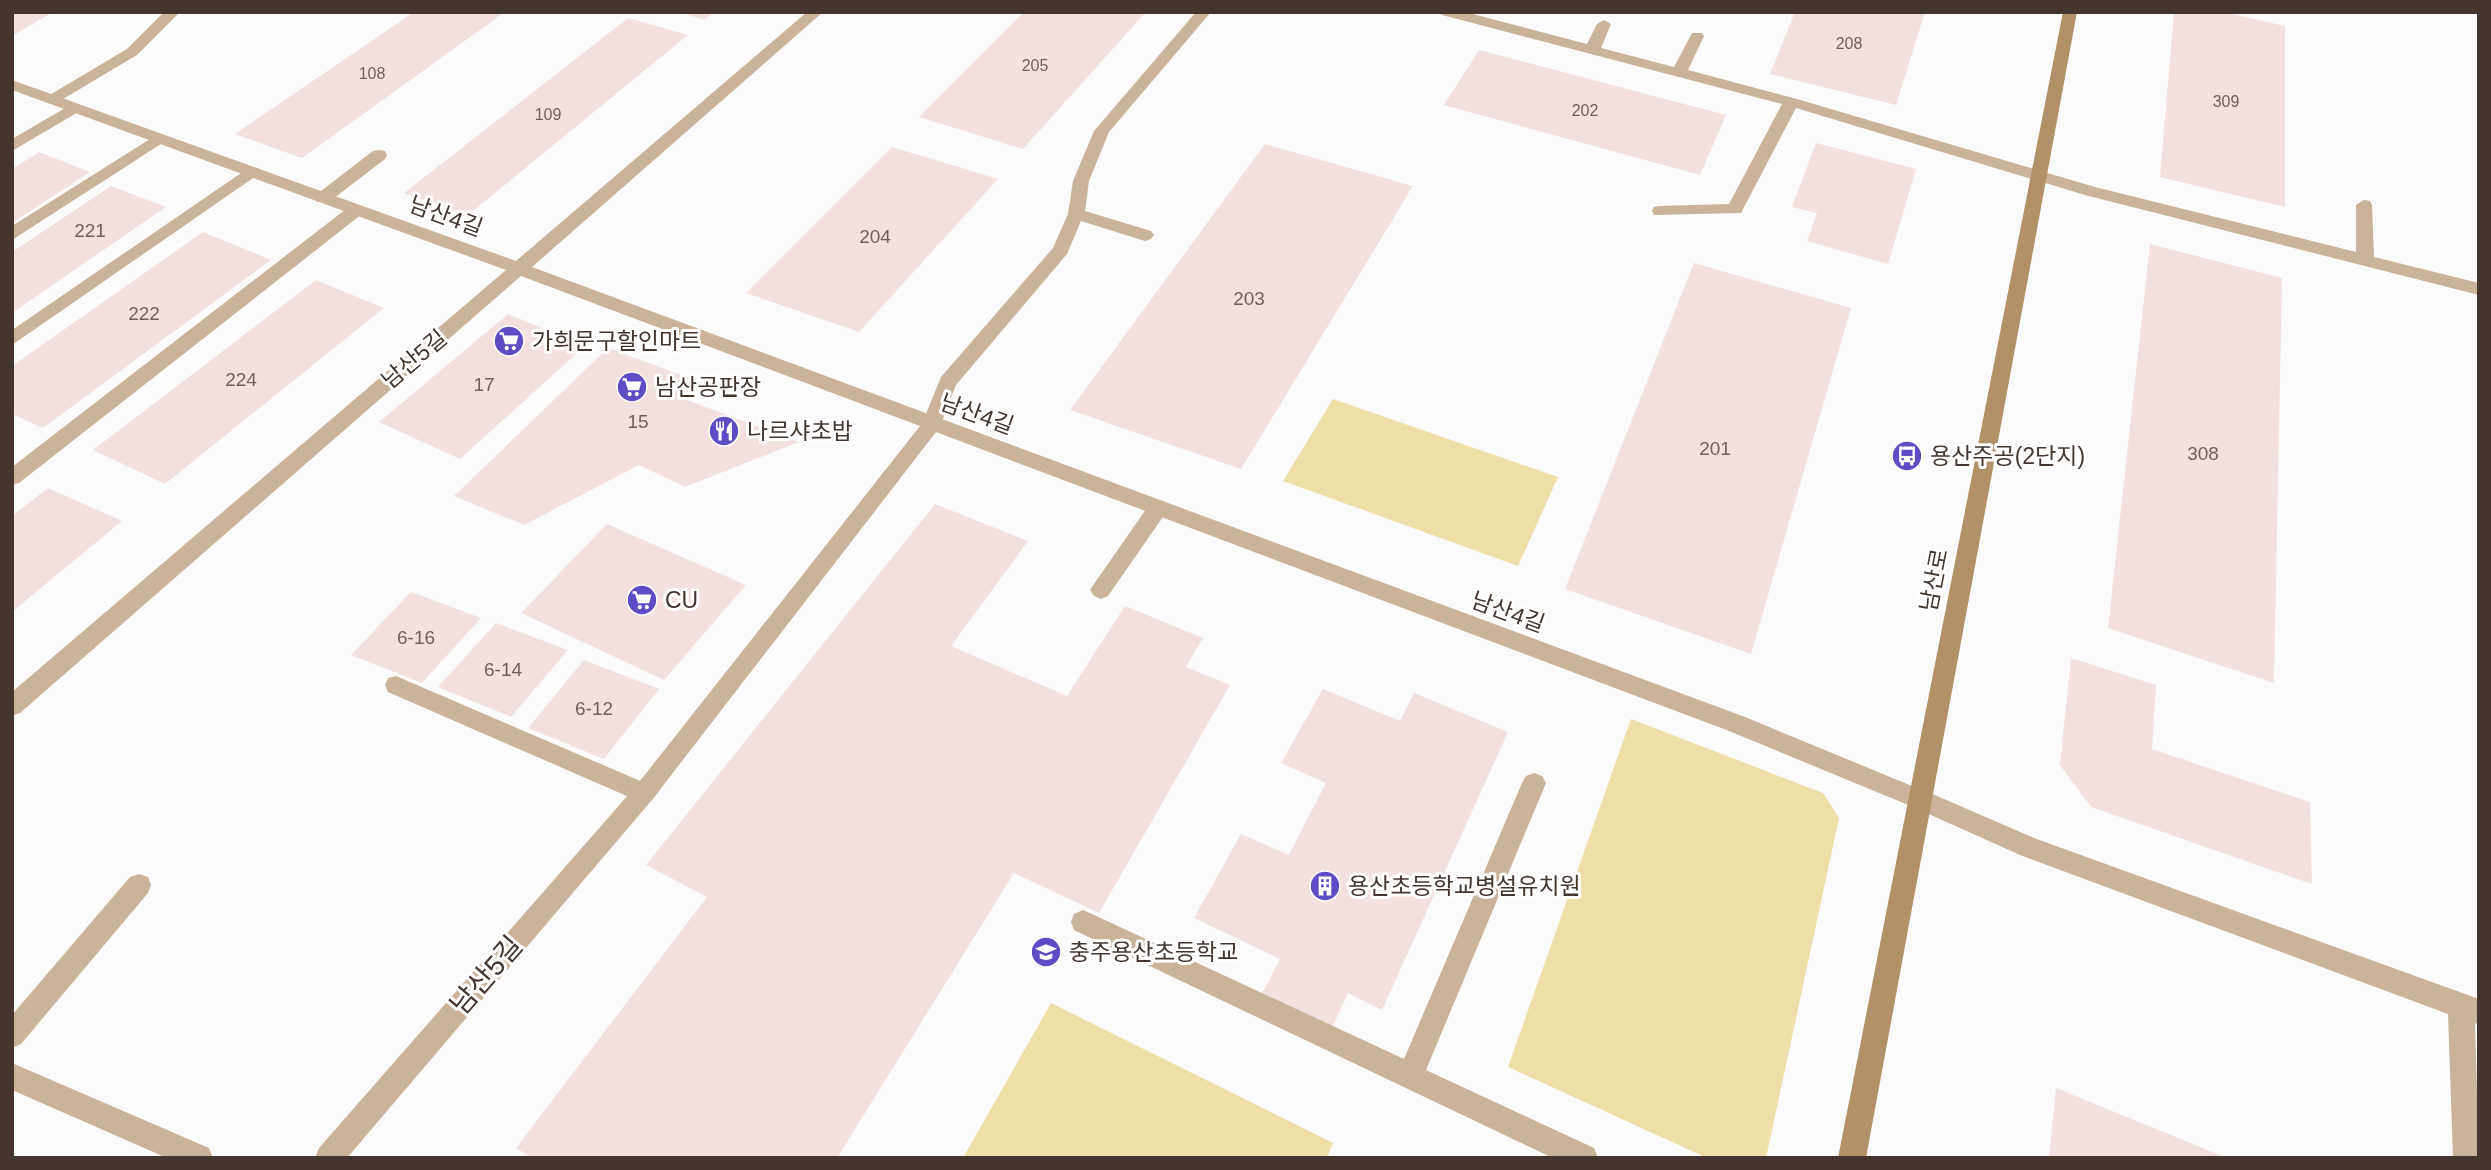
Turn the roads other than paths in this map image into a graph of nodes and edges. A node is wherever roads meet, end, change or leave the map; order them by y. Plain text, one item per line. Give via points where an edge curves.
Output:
1 (173, 12) edge
2 (816, 12) edge
3 (1204, 12) edge
4 (1447, 12) edge
5 (2070, 12) edge
6 (1604, 24) dead end
7 (1697, 36) dead end
8 (1592, 50) junction
9 (1679, 73) junction
10 (12, 85) edge
11 (52, 99) junction
12 (1791, 102) junction
13 (74, 108) junction
14 (159, 139) junction
15 (12, 146) edge
16 (379, 155) dead end
17 (250, 172) junction
18 (2038, 174) junction
19 (323, 198) junction
20 (2364, 205) dead end
21 (356, 210) junction
22 (1660, 211) dead end
23 (1076, 214) junction
24 (12, 234) edge
25 (1145, 235) dead end
26 (2365, 260) junction
27 (520, 269) junction
28 (2479, 289) edge
29 (12, 339) edge
30 (932, 424) junction
31 (12, 478) edge
32 (1158, 508) junction
33 (1101, 590) dead end
34 (396, 685) dead end
35 (12, 706) edge
36 (1534, 783) dead end
37 (644, 793) junction
38 (1921, 800) junction
39 (139, 884) dead end
40 (1083, 922) dead end
41 (2470, 1009) edge
42 (12, 1035) edge
43 (12, 1076) edge
44 (1410, 1076) junction
45 (199, 1158) edge
46 (329, 1158) edge
47 (1584, 1158) edge
48 (1852, 1158) edge
49 (2467, 1158) edge

1 - 11 street via 132,52
2 - 27 street, 남산5길
3 - 23 street, 남산5길 via 1102,131 1081,181
4 - 8 street
5 - 18 street, 남산로
6 - 8 street
7 - 9 street
8 - 9 street
9 - 12 street
10 - 11 street, 남산4길
11 - 13 street, 남산4길
12 - 18 street
12 - 22 street via 1735,209
13 - 14 street, 남산4길
13 - 15 street
14 - 17 street, 남산4길
14 - 24 street
16 - 19 street
17 - 19 street, 남산4길
17 - 29 street
18 - 26 street
18 - 38 street, 남산로
19 - 21 street, 남산4길
20 - 26 street
21 - 27 street, 남산4길
21 - 31 street
23 - 25 street
23 - 30 street, 남산5길 via 1061,250 948,382
26 - 28 street
27 - 30 street, 남산4길
27 - 35 street, 남산5길
30 - 32 street, 남산4길
30 - 37 street, 남산5길
32 - 33 street
32 - 38 street, 남산4길 via 1737,724
34 - 37 street
36 - 44 street
37 - 46 street, 남산5길
38 - 41 street, 남산4길 via 2028,846
38 - 48 street, 남산로
39 - 42 street
40 - 44 street
41 - 49 street
43 - 45 street
44 - 47 street

